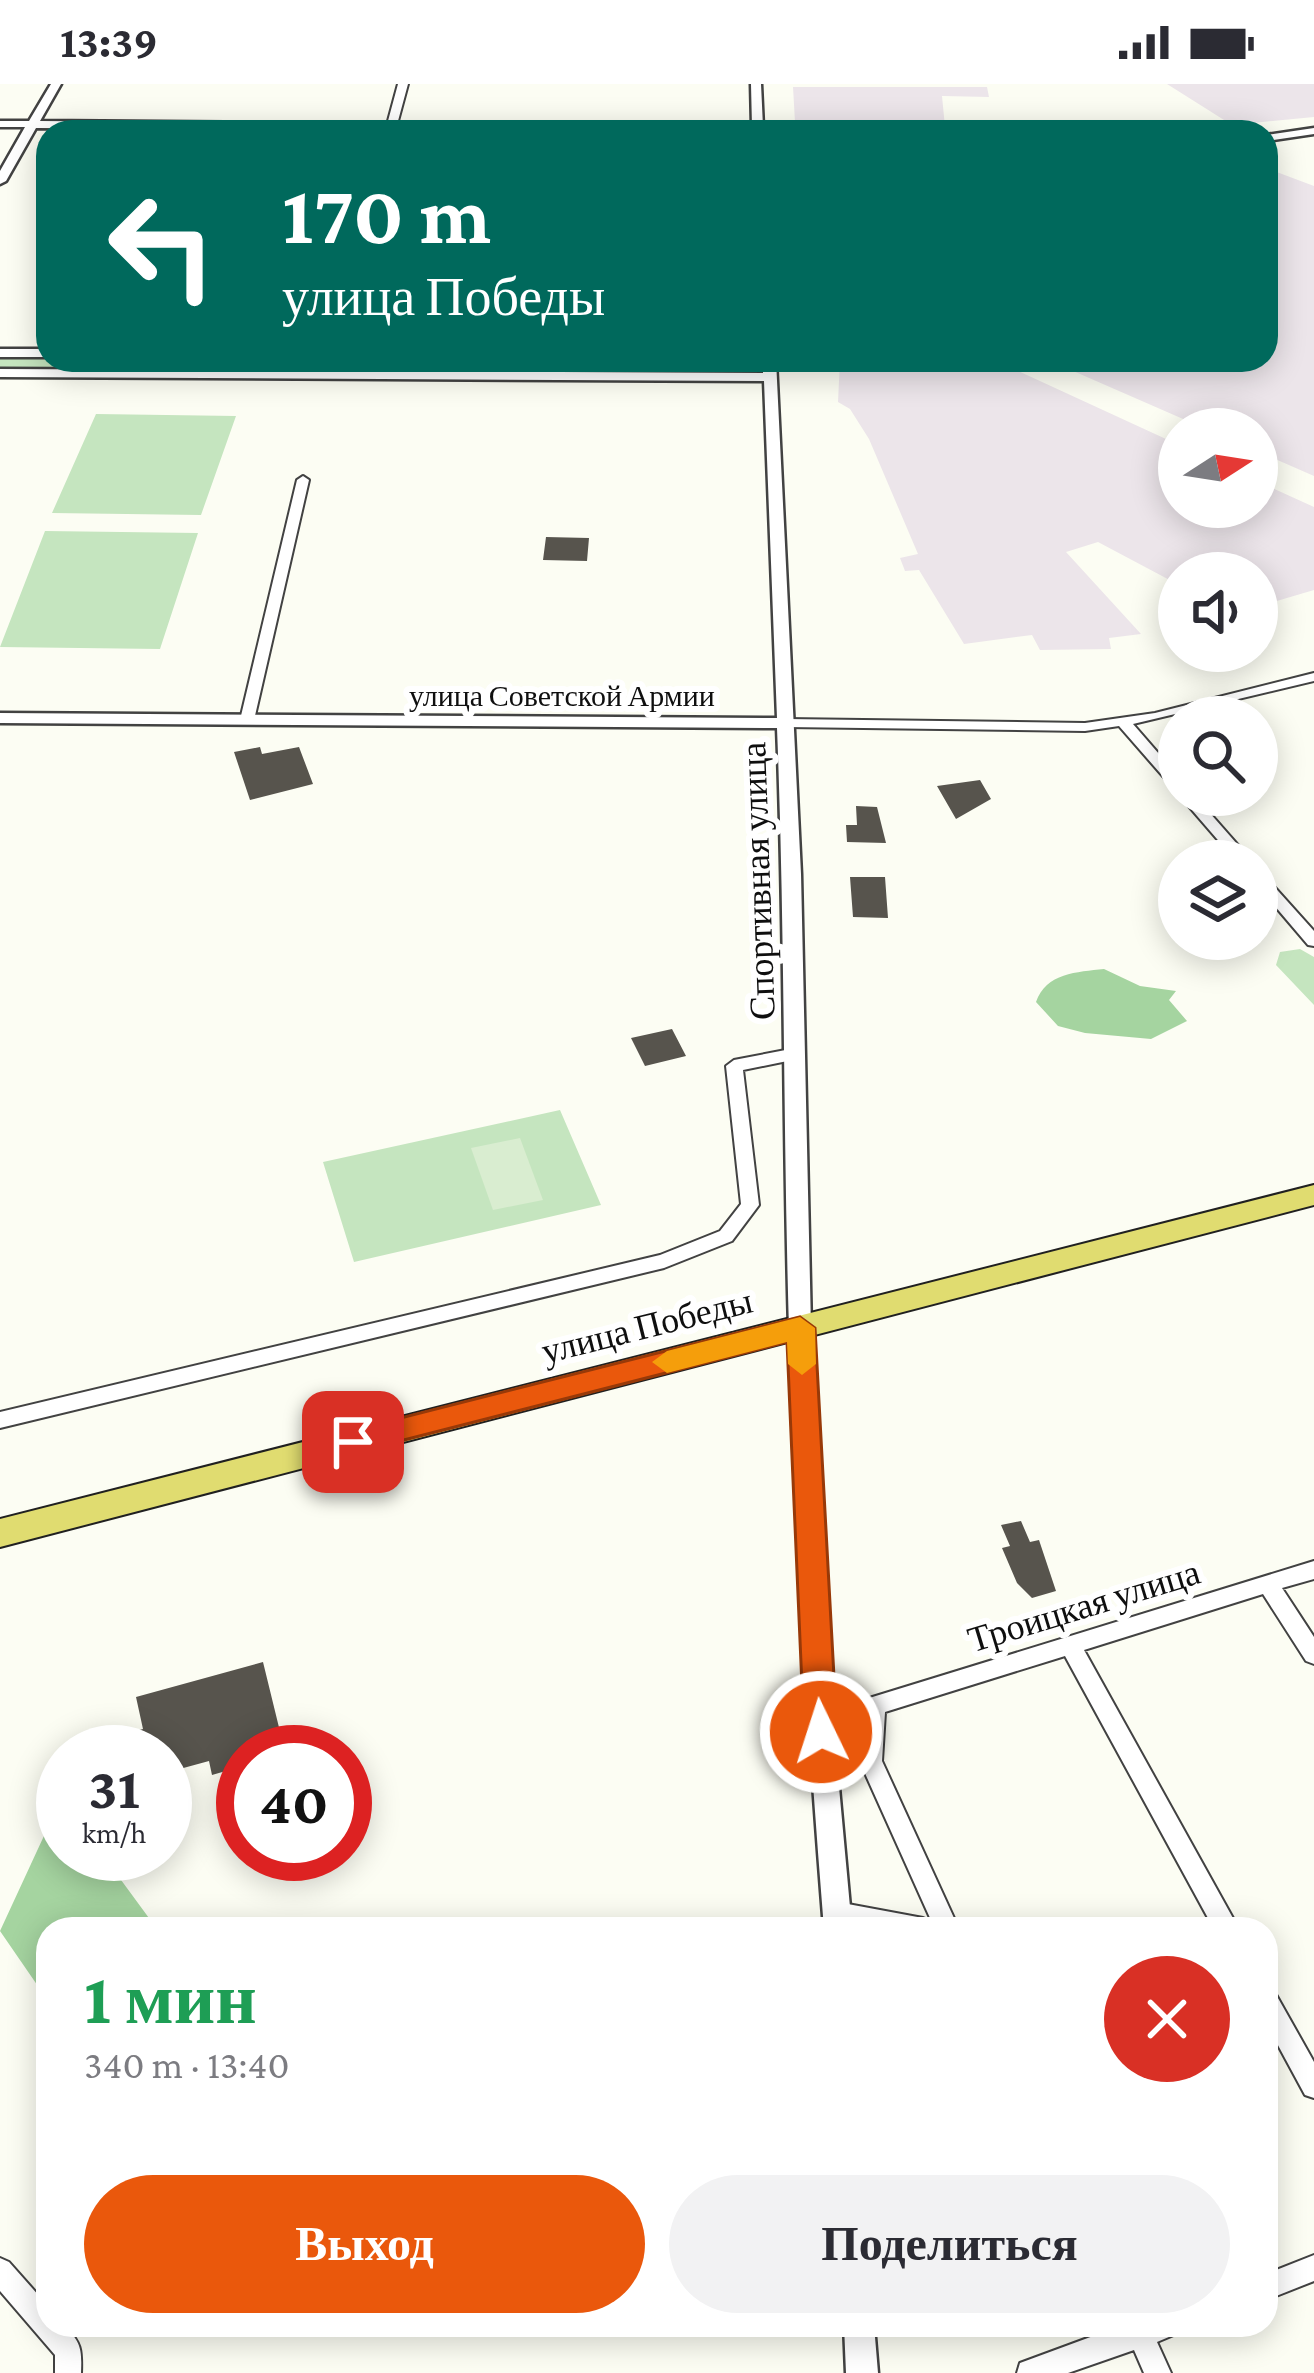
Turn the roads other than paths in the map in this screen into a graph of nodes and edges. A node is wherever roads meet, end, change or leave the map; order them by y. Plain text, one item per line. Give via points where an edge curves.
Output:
1 (56, 84) edge
2 (403, 84) edge
3 (757, 84) edge
4 (393, 120) edge
5 (758, 120) edge
6 (0, 124) edge
7 (32, 125) junction
8 (36, 125) edge
9 (1314, 131) edge
10 (1278, 136) edge
11 (0, 181) edge
12 (0, 353) edge
13 (36, 353) edge
14 (111, 372) edge
15 (769, 372) edge
16 (0, 374) edge
17 (303, 480) dead end
18 (1314, 677) edge
19 (0, 718) edge
20 (247, 720) junction
21 (786, 723) junction
22 (1124, 723) junction
23 (1158, 763) edge
24 (1204, 816) edge
25 (1226, 840) edge
26 (1278, 900) edge
27 (1314, 941) edge
28 (796, 1054) junction
29 (1314, 1195) edge
30 (800, 1328) junction
31 (0, 1420) edge
32 (0, 1533) edge
33 (1314, 1570) edge
34 (1268, 1584) junction
35 (1070, 1644) junction
36 (1314, 1655) edge
37 (871, 1761) junction
38 (823, 1763) junction
39 (837, 1917) edge
40 (942, 1917) edge
41 (1220, 1917) edge
42 (1278, 2021) edge
43 (1314, 2086) edge
44 (1314, 2268) edge
45 (0, 2271) edge
46 (1278, 2282) edge
47 (36, 2312) edge
48 (58, 2337) edge
49 (860, 2337) edge
50 (1124, 2337) edge
51 (1150, 2337) edge
52 (68, 2373) edge
53 (863, 2373) edge
54 (1030, 2373) edge
55 (1158, 2373) edge

1 - 7 street
2 - 4 street
3 - 5 street
6 - 7 street
7 - 8 street
7 - 11 street
9 - 10 street
12 - 13 street
14 - 16 street
15 - 21 street, Спортивная улица
17 - 20 street
18 - 22 street, улица Советской Армии
19 - 20 street, улица Советской Армии
20 - 21 street, улица Советской Армии
21 - 22 street, улица Советской Армии
21 - 28 street, Спортивная улица
22 - 23 street
24 - 25 street
26 - 27 street
28 - 30 street, Спортивная улица
28 - 31 street, улица Победы via 734,1066 750,1205 726,1236 664,1261
29 - 30 highway, улица Победы
30 - 32 highway, улица Победы
30 - 38 street, Спортивная улица
33 - 34 street, Троицкая улица
34 - 35 street, Троицкая улица
34 - 36 street
35 - 37 street, Троицкая улица via 874,1706
35 - 41 street
37 - 38 street
37 - 40 street
38 - 39 street, Спортивная улица
42 - 43 street
44 - 46 street
45 - 47 street
48 - 52 street via 69,2350
49 - 53 street
50 - 54 street
51 - 55 street

